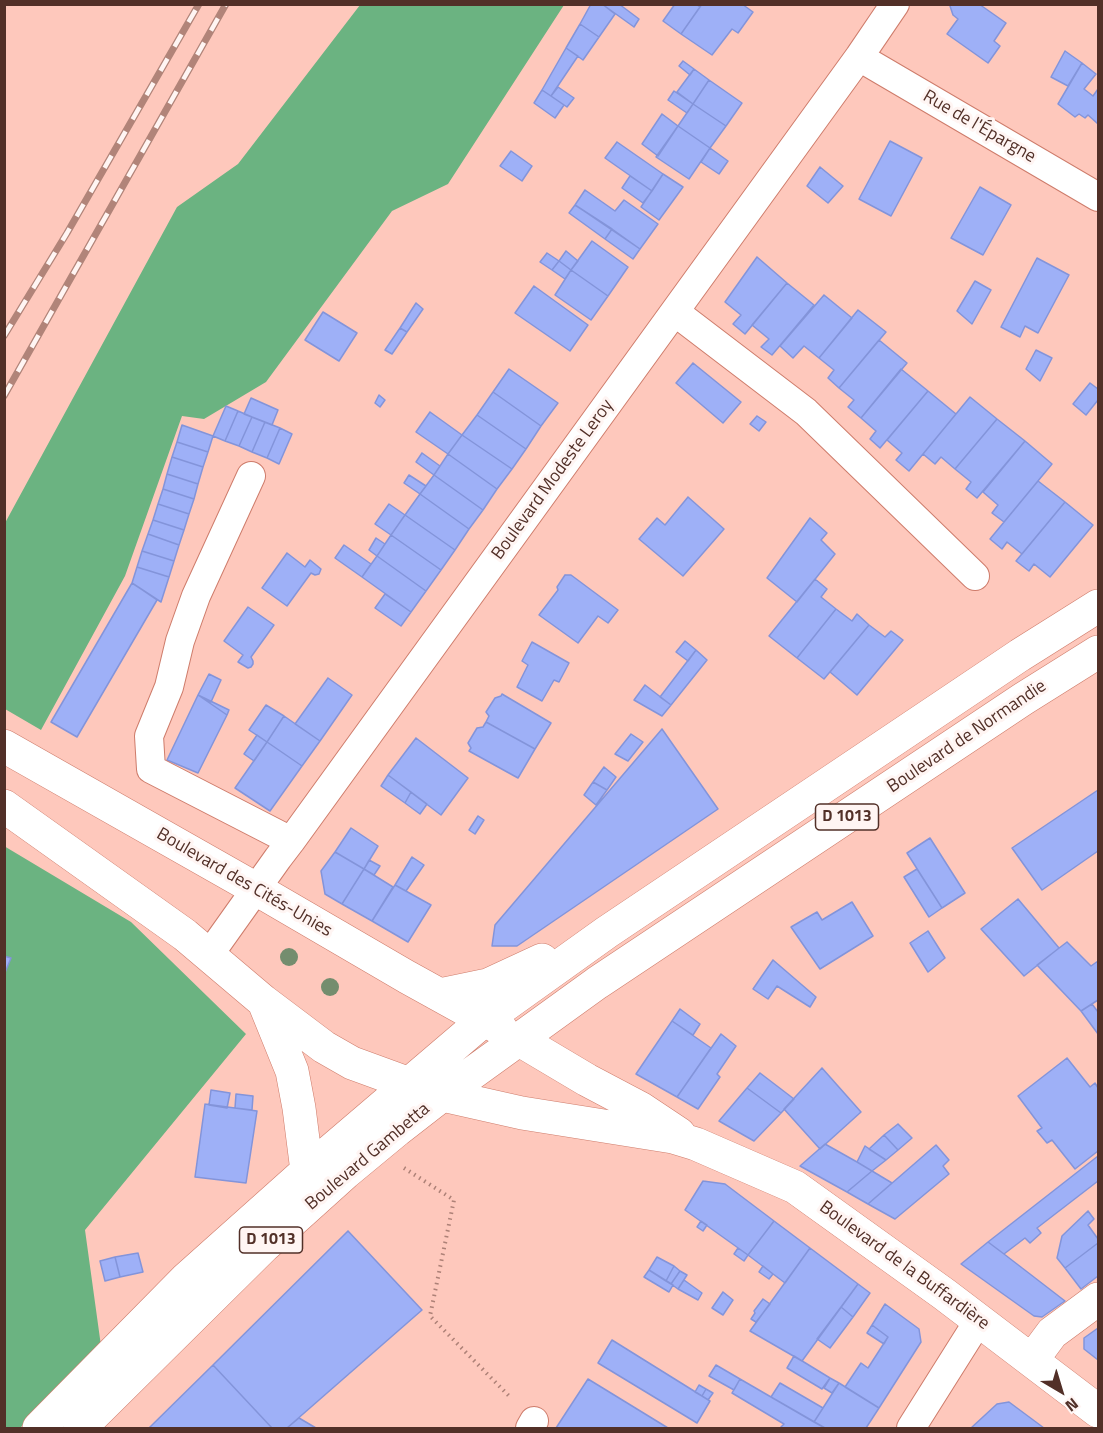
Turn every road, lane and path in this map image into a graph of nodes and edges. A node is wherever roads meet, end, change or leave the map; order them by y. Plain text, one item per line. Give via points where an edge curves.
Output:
1 (895, 4) edge
2 (859, 57) junction
3 (1098, 197) edge
4 (675, 312) junction
5 (251, 476) dead end
6 (975, 576) dead end
7 (1098, 606) edge
8 (1098, 652) edge
9 (4, 746) edge
10 (4, 806) edge
11 (291, 841) junction
12 (256, 889) junction
13 (607, 932) junction
14 (209, 955) junction
15 (597, 983) joint
16 (440, 995) junction
17 (263, 1001) junction
18 (484, 1020) junction
19 (518, 1039) junction
20 (409, 1085) junction
21 (442, 1095) junction
22 (696, 1144) junction
23 (374, 1149) junction
24 (307, 1171) junction
25 (1098, 1299) edge
26 (979, 1320) junction
27 (1032, 1360) junction
28 (1098, 1411) edge
29 (532, 1425) edge
30 (39, 1428) edge
31 (80, 1428) edge
32 (911, 1428) edge

1 - 2 street, Boulevard Modeste Leroy
2 - 3 street, Rue de l'Épargne
2 - 4 street, Boulevard Modeste Leroy
4 - 6 street via 806,412
4 - 11 street, Boulevard Modeste Leroy
5 - 11 street via 196,596 180,641 169,687 149,736 152,769
7 - 13 main road, D 1013
8 - 15 main road, Boulevard de Normandie / D 1013
9 - 12 main road, Boulevard des Cités-Unies
10 - 14 main road
11 - 12 street, Boulevard Modeste Leroy
12 - 14 street, Boulevard Modeste Leroy
12 - 16 main road, Boulevard des Cités-Unies
13 - 16 main road via 488,985
13 - 18 main road, D 1013
14 - 17 main road
15 - 19 main road, Boulevard Gambetta / D 1013
16 - 18 main road, Boulevard des Cités-Unies
17 - 20 main road via 324,1047 352,1063
17 - 24 main road via 292,1071
18 - 19 main road, Boulevard des Cités-Unies
18 - 20 main road, D 1013
19 - 21 main road, Boulevard Gambetta / D 1013
19 - 22 main road, Boulevard de la Buffardière
20 - 21 main road, Boulevard de la Buffardière
20 - 24 main road, D 1013
21 - 22 main road, Boulevard de la Buffardière
21 - 23 main road, Boulevard Gambetta / D 1013
22 - 26 main road, Boulevard de la Buffardière via 795,1187
23 - 29 path via 454,1200 430,1316
23 - 31 main road, Boulevard Gambetta / D 1013 via 264,1246
24 - 30 main road, D 1013 via 186,1279
25 - 27 main road via 1052,1333
26 - 27 main road, Boulevard de la Buffardière
26 - 32 street
27 - 28 main road, Boulevard de la Buffardière

